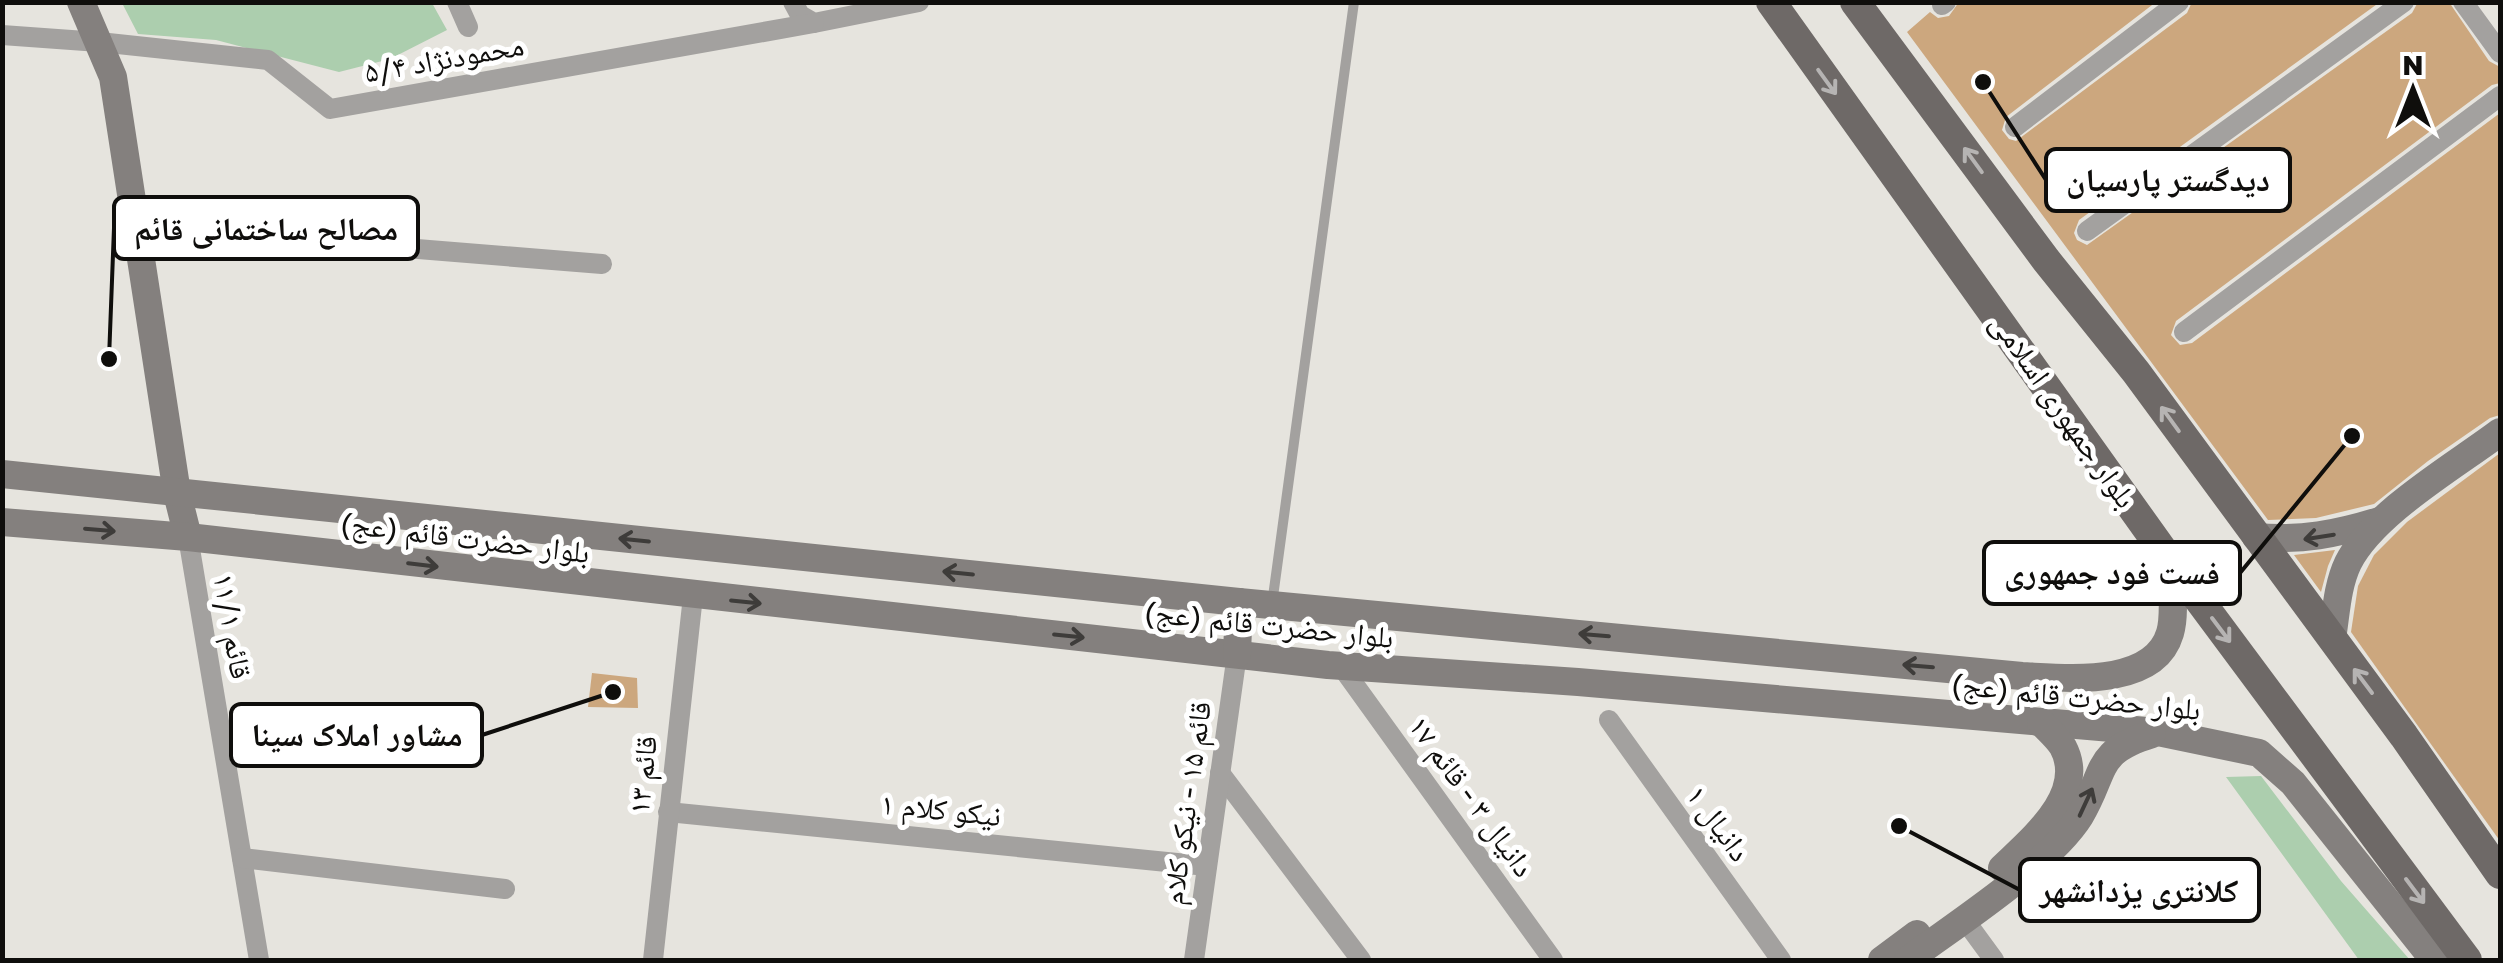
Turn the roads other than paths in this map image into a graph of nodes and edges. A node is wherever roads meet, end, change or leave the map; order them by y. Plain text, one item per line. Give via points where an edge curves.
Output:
1 (81, 2) edge
2 (457, 2) edge
3 (793, 2) edge
4 (919, 2) edge
5 (1354, 2) edge
6 (1770, 2) edge
7 (1855, 2) edge
8 (2179, 2) edge
9 (2404, 2) edge
10 (2463, 2) edge
11 (814, 23) junction
12 (468, 28) dead end
13 (2, 36) edge
14 (99, 42) junction
15 (2500, 53) edge
16 (2500, 96) edge
17 (2015, 128) dead end
18 (135, 226) junction
19 (2087, 231) dead end
20 (602, 264) dead end
21 (2184, 332) dead end
22 (2500, 432) edge
23 (2, 474) edge
24 (177, 493) junction
25 (2, 522) edge
26 (2380, 522) junction
27 (188, 537) junction
28 (2256, 537) junction
29 (2171, 562) junction
30 (693, 596) junction
31 (1240, 602) junction
32 (1272, 605) junction
33 (2332, 639) junction
34 (1237, 654) junction
35 (1341, 666) junction
36 (1609, 720) dead end
37 (2041, 722) junction
38 (2158, 732) junction
39 (1220, 773) junction
40 (668, 812) junction
41 (242, 858) junction
42 (2026, 858) junction
43 (1208, 866) junction
44 (2500, 874) edge
45 (505, 889) dead end
46 (1964, 919) junction
47 (259, 960) edge
48 (653, 960) edge
49 (1194, 960) edge
50 (1361, 960) edge
51 (1553, 960) edge
52 (1781, 960) edge
53 (1882, 960) edge
54 (1908, 960) edge
55 (1994, 960) edge
56 (2434, 960) edge
57 (2467, 960) edge

1 - 14 main road
2 - 12 street
3 - 11 street
4 - 11 street, محمودنژاد ۵/۴
5 - 32 lane
6 -> 29 main road, بلوار جمهوری اسلامی
28 -> 7 main road
8 - 17 street
9 - 19 street
10 - 15 street
11 - 14 street, محمودنژاد ۵/۴ via 330,109 268,60
13 - 14 street, محمودنژاد ۵/۴
14 - 18 main road via 113,77
16 - 21 street
18 - 20 street
18 - 24 main road
22 - 26 main road
23 - 24 main road, بلوار حضرت قائم (عج)
24 - 27 main road
31 -> 24 main road, بلوار حضرت قائم (عج)
25 -> 27 main road, بلوار حضرت قائم (عج)
26 -> 28 main road via 2310,538
26 - 33 main road via 2349,562
27 -> 30 main road, بلوار حضرت قائم (عج)
27 - 41 street, قائم ۱۱/۱
28 - 33 main road
29 -> 32 main road, بلوار حضرت قائم (عج) via 2170,632 2158,656 2092,679
29 -> 57 main road, بلوار جمهوری اسلامی
30 -> 34 main road, بلوار حضرت قائم (عج)
30 - 40 street, قائم ۱۳
31 - 32 main road, بلوار حضرت قائم (عج)
31 - 34 main road
44 -> 33 main road
34 - 35 main road, بلوار حضرت قائم (عج)
34 - 39 street, قائم ۱۵ - نیکو کلام
35 - 37 main road, بلوار حضرت قائم (عج)
35 - 51 street, دانیال ۳ - قائم ۱۷
36 - 52 street, دانیال ۱
37 - 38 main road, بلوار حضرت قائم (عج)
37 - 42 main road via 2062,746 2068,765 2065,792
42 -> 38 main road via 2052,849 2079,816 2108,754
38 - 56 main road, بلوار حضرت قائم (عج) via 2259,753 2293,783
39 - 43 street, قائم ۱۵ - نیکو کلام
39 - 50 street
40 - 43 street, نیکو کلام ۱
40 - 48 street, قائم ۱۳
41 - 45 street
41 - 47 street, قائم ۱۱/۱
42 - 46 main road
42 - 53 main road
43 - 49 street, قائم ۱۵ - نیکو کلام
46 - 54 main road
46 - 55 street

